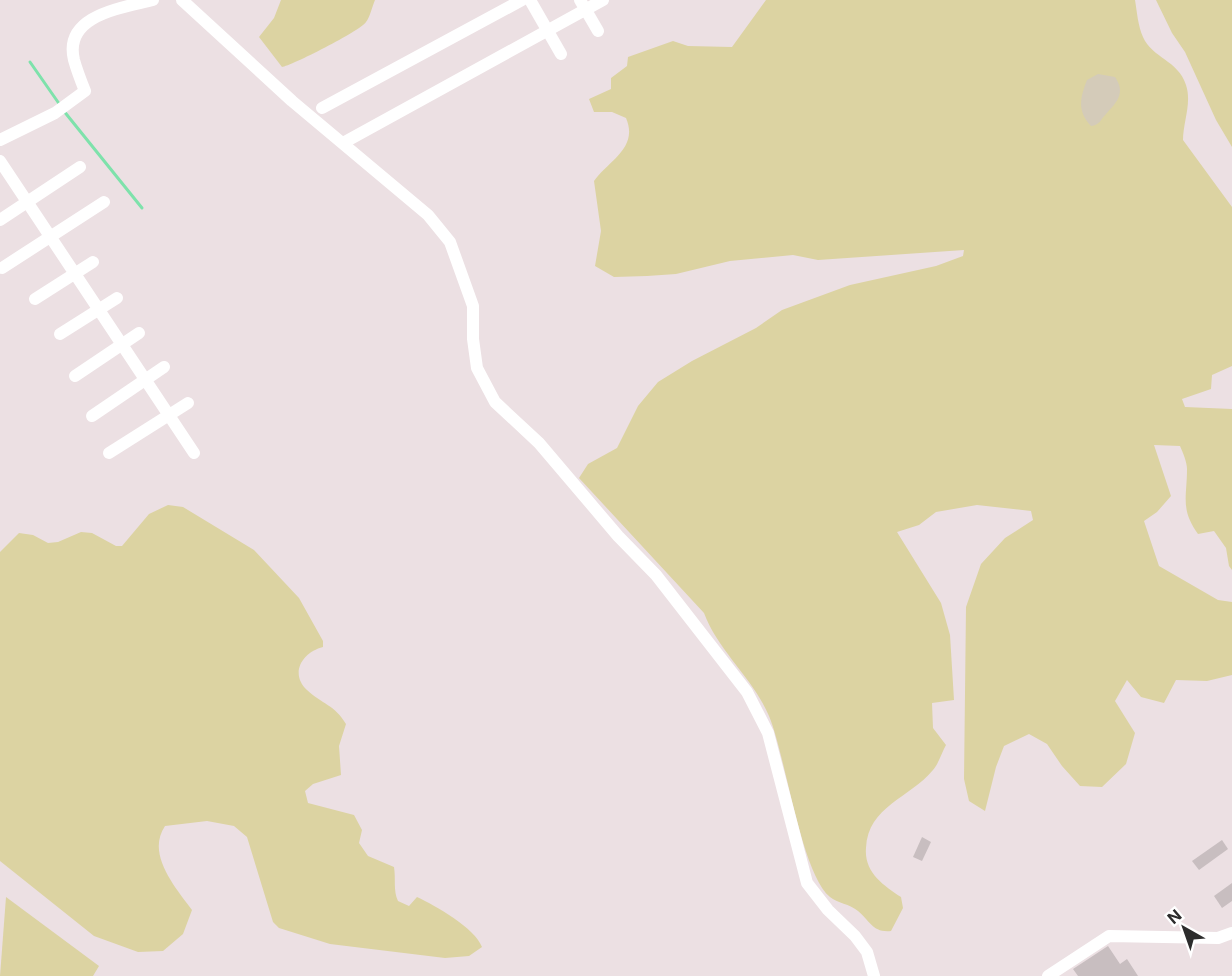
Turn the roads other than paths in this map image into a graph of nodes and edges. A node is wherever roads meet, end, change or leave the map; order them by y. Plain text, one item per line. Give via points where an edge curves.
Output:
1 (153, 0) edge
2 (182, 0) edge
3 (522, 0) edge
4 (530, 0) edge
5 (603, 0) edge
6 (583, 5) edge
7 (547, 30) junction
8 (598, 31) dead end
9 (561, 54) dead end
10 (322, 108) dead end
11 (0, 140) edge
12 (343, 143) junction
13 (0, 161) edge
14 (80, 167) dead end
15 (27, 202) junction
16 (104, 202) dead end
17 (0, 220) edge
18 (50, 237) junction
19 (93, 262) dead end
20 (2, 268) dead end
21 (74, 274) junction
22 (117, 298) dead end
23 (35, 299) dead end
24 (98, 310) junction
25 (139, 333) dead end
26 (60, 334) dead end
27 (121, 345) junction
28 (164, 367) dead end
29 (75, 376) dead end
30 (144, 380) junction
31 (188, 403) dead end
32 (92, 416) dead end
33 (167, 416) junction
34 (109, 453) dead end
35 (194, 453) dead end
36 (1232, 933) edge
37 (874, 976) edge
38 (1048, 976) edge

1 - 11 street via 111,11 81,25 76,34 74,58 85,91 55,113
2 - 12 street
3 - 10 street
4 - 7 street
5 - 6 street
6 - 7 street
6 - 8 street
7 - 9 street
7 - 12 street
12 - 37 street via 428,215 450,242 473,306 477,368 495,402 539,443 656,575 747,692 768,733 807,883 867,952
13 - 15 street
14 - 15 street
15 - 17 street
15 - 18 street
16 - 18 street
18 - 20 street
18 - 21 street
19 - 21 street
21 - 23 street
21 - 24 street
22 - 24 street
24 - 26 street
24 - 27 street
25 - 27 street
27 - 29 street
27 - 30 street
28 - 30 street
30 - 32 street
30 - 33 street
31 - 33 street
33 - 34 street
33 - 35 street
36 - 38 street via 1218,938 1109,936

